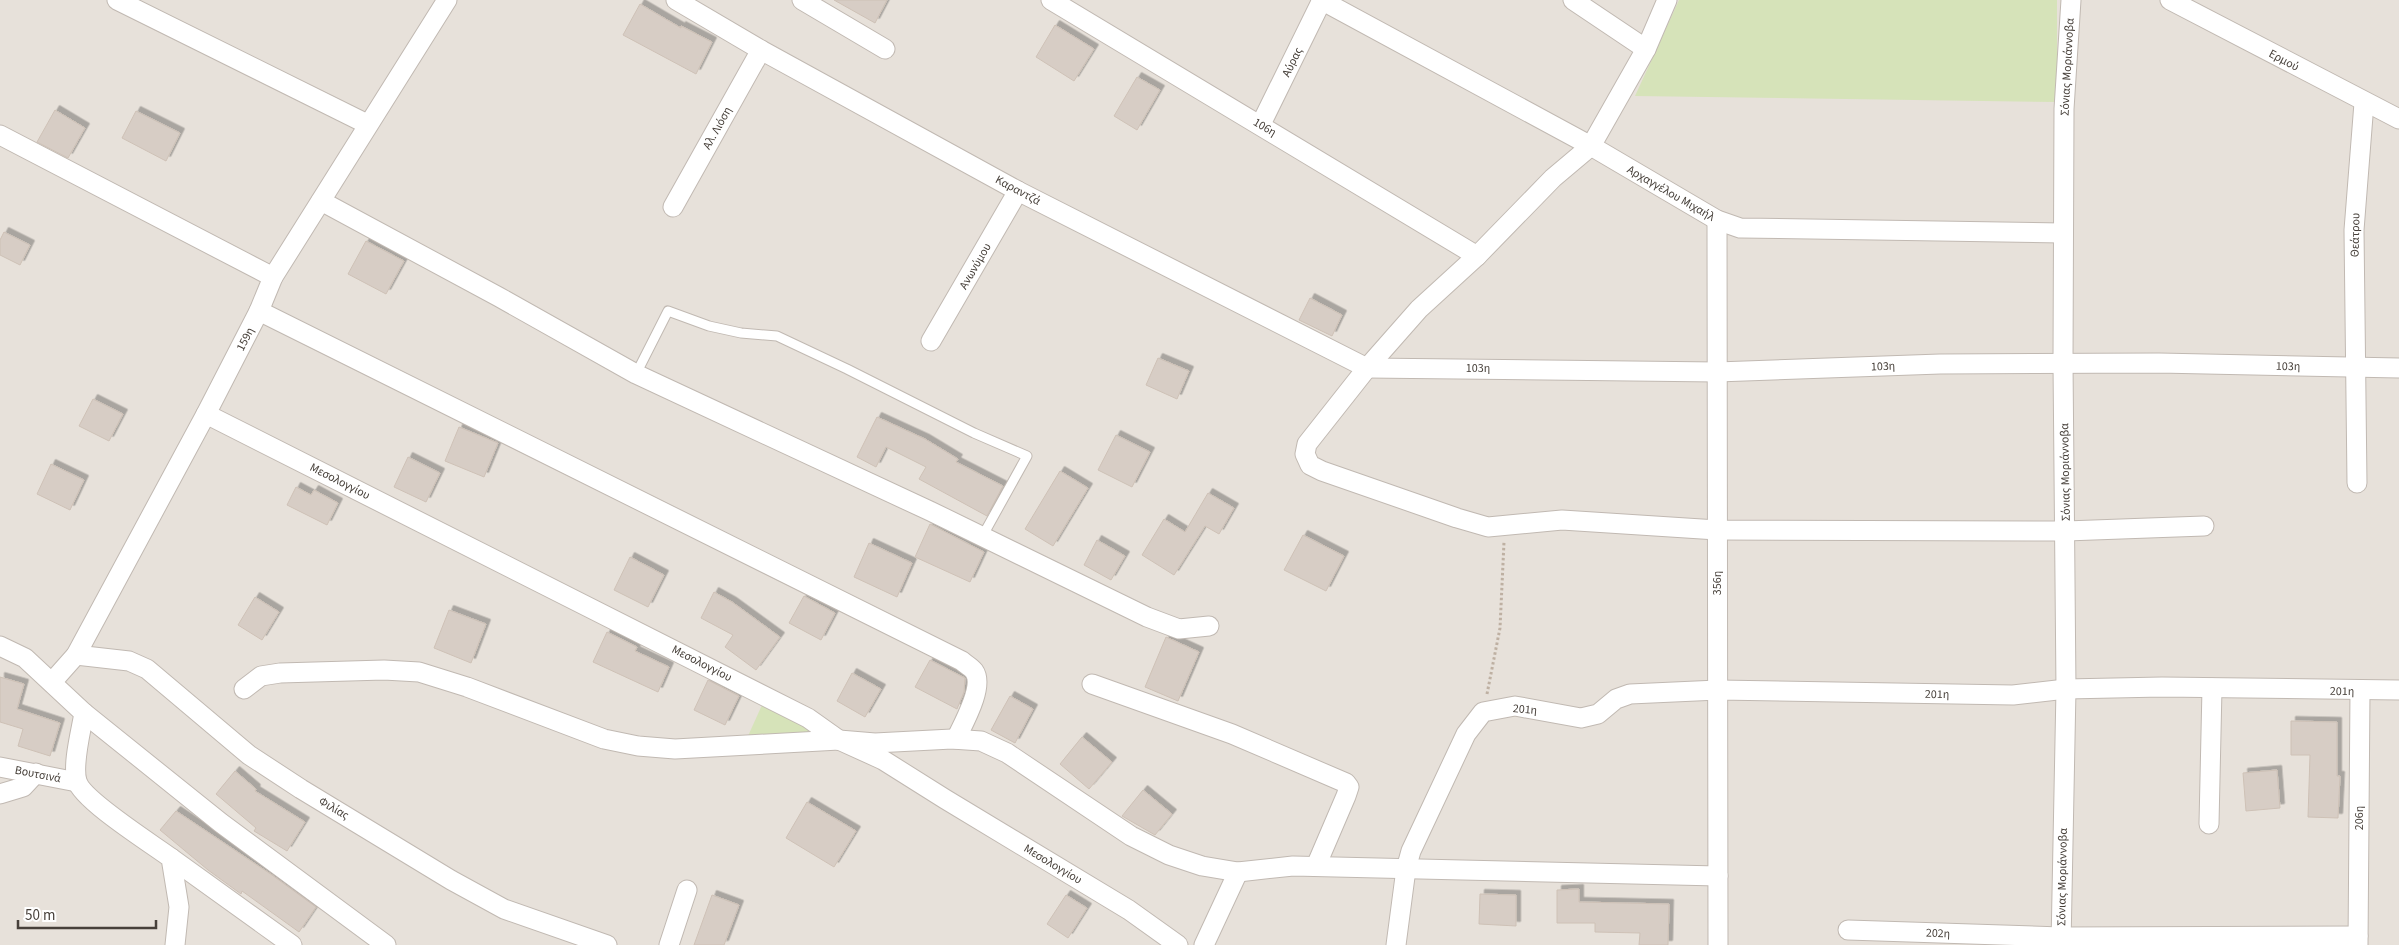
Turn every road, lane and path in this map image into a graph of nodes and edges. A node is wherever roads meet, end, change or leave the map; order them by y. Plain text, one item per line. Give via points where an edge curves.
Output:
1 (117, 0) edge
2 (447, 0) edge
3 (676, 0) edge
4 (802, 0) edge
5 (1051, 0) edge
6 (1322, 0) edge
7 (1572, 0) edge
8 (1668, 0) edge
9 (2071, 0) edge
10 (2170, 0) edge
11 (885, 49) dead end
12 (1646, 49) junction
13 (761, 50) junction
14 (2364, 103) junction
15 (2399, 119) edge
16 (368, 124) junction
17 (1261, 124) junction
18 (0, 135) edge
19 (1591, 146) junction
20 (1018, 191) junction
21 (321, 201) junction
22 (673, 207) dead end
23 (1717, 220) junction
24 (2062, 233) junction
25 (1477, 256) junction
26 (273, 277) junction
27 (259, 312) junction
28 (931, 341) dead end
29 (2063, 364) junction
30 (1367, 368) junction
31 (2356, 368) junction
32 (2399, 368) edge
33 (1717, 372) junction
34 (636, 374) junction
35 (206, 414) junction
36 (2357, 483) dead end
37 (1505, 526) junction
38 (2204, 526) dead end
39 (1717, 530) junction
40 (2066, 531) junction
41 (982, 537) junction
42 (1208, 626) dead end
43 (0, 646) edge
44 (76, 656) junction
45 (52, 682) junction
46 (1092, 684) dead end
47 (2212, 688) junction
48 (244, 689) dead end
49 (2066, 689) junction
50 (1718, 690) junction
51 (2399, 690) edge
52 (2360, 691) junction
53 (1483, 712) junction
54 (84, 713) junction
55 (956, 739) junction
56 (839, 740) junction
57 (0, 767) edge
58 (36, 773) junction
59 (81, 788) junction
60 (0, 794) edge
61 (2209, 824) dead end
62 (171, 858) junction
63 (1316, 866) junction
64 (1406, 869) junction
65 (1238, 872) junction
66 (1718, 876) junction
67 (687, 890) dead end
68 (1848, 930) dead end
69 (2061, 941) edge
70 (2358, 941) edge
71 (175, 945) edge
72 (292, 945) edge
73 (386, 945) edge
74 (607, 945) edge
75 (668, 945) edge
76 (1178, 945) edge
77 (1204, 945) edge
78 (1396, 945) edge
79 (1718, 945) edge

1 - 16 street
2 - 16 street, 159η
3 - 13 street, Καραντζά
4 - 11 street
5 - 17 street, 106η
6 - 17 street, Αύρας
6 - 19 street, Αρχαγγέλου Μιχαήλ
7 - 12 street
8 - 12 street
9 - 24 street, Σόνιας Μοριάννοβα via 2064,109
10 - 14 street, Ερμού
12 - 19 street
13 - 20 street, Καραντζά
13 - 22 street, Αλ. Λιόση
14 - 15 street, Ερμού
14 - 31 street, Θεάτρου via 2354,230
16 - 21 street, 159η
17 - 25 street, 106η
18 - 26 street
19 - 23 street, Αρχαγγέλου Μιχαήλ
19 - 25 street via 1553,178
20 - 28 street, Ανωνύμου
20 - 30 street, Καραντζά
21 - 26 street, 159η
21 - 34 street
23 - 24 street, Αρχαγγέλου Μιχαήλ via 1740,228
23 - 33 street, 356η
24 - 29 street, Σόνιας Μοριάννοβα
25 - 30 street via 1420,309
26 - 27 street, 159η
27 - 35 street, 159η
27 - 55 street via 962,660 974,672 978,683
29 - 31 street, 103η
29 - 33 street, 103η via 1940,364
29 - 40 street, Σόνιας Μοριάννοβα
30 - 33 street, 103η
30 - 37 street via 1307,444 1305,454 1310,465 1457,518 1488,527
31 - 32 street, 103η
31 - 36 street, Θεάτρου
33 - 39 street, 356η
34 - 41 street
34 - 41 lane via 668,311 709,326 777,336 848,369 932,413 1027,456
35 - 44 street, 159η
35 - 56 street, Μεσολογγίου via 808,718
37 - 39 street via 1562,520
37 - 53 path via 1500,628
38 - 40 street
39 - 40 street
39 - 50 street, 356η
40 - 49 street, Σόνιας Μοριάννοβα
41 - 42 street via 1147,617 1178,629
43 - 45 street via 25,658
44 - 45 street, 159η
44 - 74 street, Φιλίας via 129,661 147,669 249,755 443,875 504,909
45 - 54 street
46 - 63 street via 1232,734 1346,782 1349,787 1346,796
47 - 49 street, 201η
47 - 52 street, 201η
47 - 61 street
48 - 56 street via 261,676 280,673 419,672 604,739 638,746 675,748
49 - 50 street, 201η via 2013,696
49 - 69 street, Σόνιας Μοριάννοβα
50 - 53 street, 201η via 1630,694 1598,714 1581,718 1515,706
50 - 66 street, 356η
51 - 52 street, 201η
52 - 70 street, 206η
53 - 64 street via 1466,734 1417,836
54 - 59 street via 75,772
54 - 73 street via 221,823
55 - 56 street via 875,743
55 - 65 street via 981,741 1007,753 1131,836 1170,855 1202,866
56 - 76 street, Μεσολογγίου via 883,760 1129,910
57 - 58 street, Βουτσινά
58 - 59 street, Βουτσινά
58 - 60 street via 23,786
59 - 62 street
62 - 71 street via 179,907
62 - 72 street
63 - 64 street
63 - 65 street
64 - 66 street
64 - 78 street
65 - 77 street
66 - 79 street, 356η
67 - 75 street
68 - 69 street, 202η
69 - 70 street, 202η

